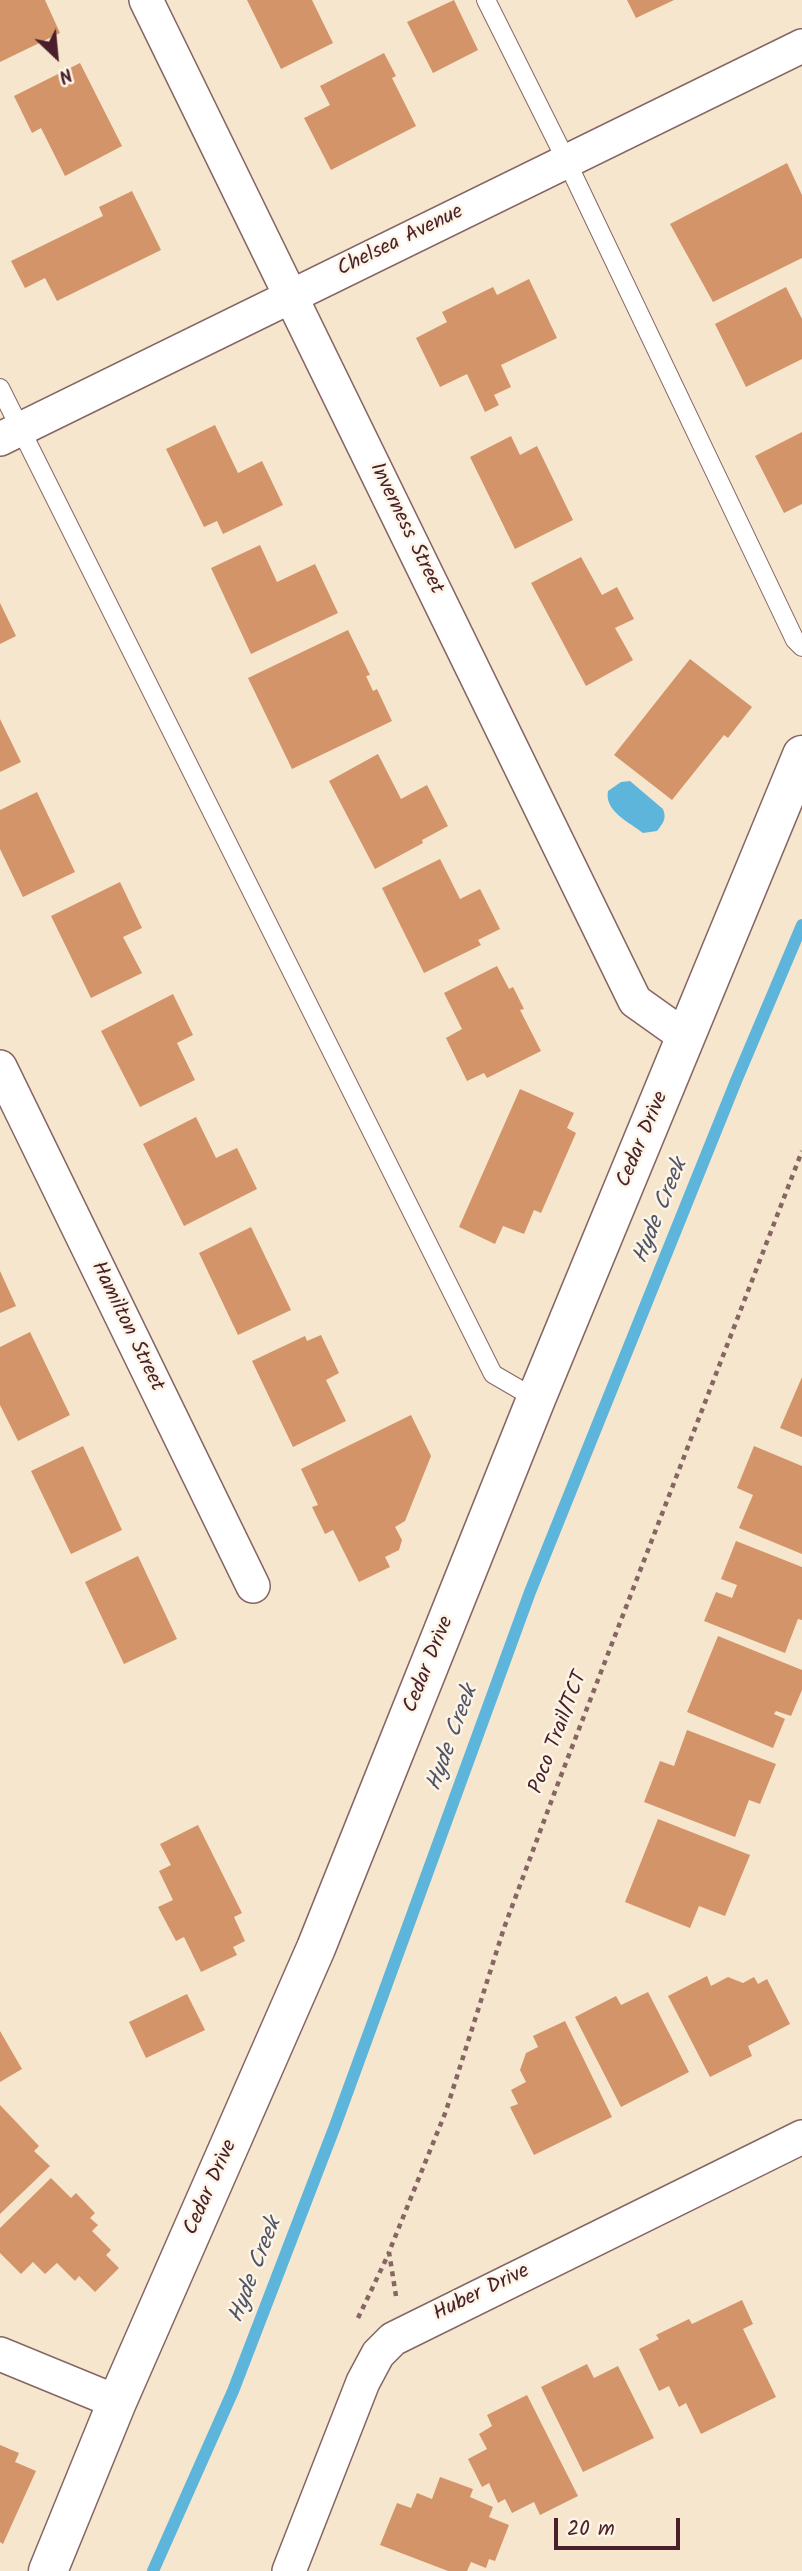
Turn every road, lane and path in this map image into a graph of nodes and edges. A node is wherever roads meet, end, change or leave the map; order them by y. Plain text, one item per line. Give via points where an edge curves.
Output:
1 (146, 0) edge
2 (486, 0) edge
3 (802, 46) edge
4 (566, 160) junction
5 (292, 296) junction
6 (0, 388) edge
7 (10, 434) edge
8 (802, 647) edge
9 (802, 755) edge
10 (687, 1038) junction
11 (0, 1067) edge
12 (802, 1151) edge
13 (536, 1399) junction
14 (253, 1586) dead end
15 (802, 2137) edge
16 (402, 2334) junction
17 (0, 2354) edge
18 (117, 2402) junction
19 (48, 2571) edge
20 (289, 2571) edge

1 - 5 street, Inverness Street
2 - 4 lane
3 - 4 street, Chelsea Avenue
4 - 5 street, Chelsea Avenue
4 - 8 lane
5 - 7 street, Chelsea Avenue
5 - 10 street, Inverness Street via 635,1001
6 - 7 lane
7 - 13 lane via 493,1374
9 - 10 street, Cedar Drive
10 - 13 street, Cedar Drive
11 - 14 street, Hamilton Street
12 - 16 path, Poco Trail/TCT via 566,1762 505,1928 446,2111 389,2252
13 - 18 street, Cedar Drive via 316,1948
15 - 16 street, Huber Drive
16 - 20 street, Huber Drive via 384,2346 372,2363
17 - 18 street
18 - 19 street, Cedar Drive

